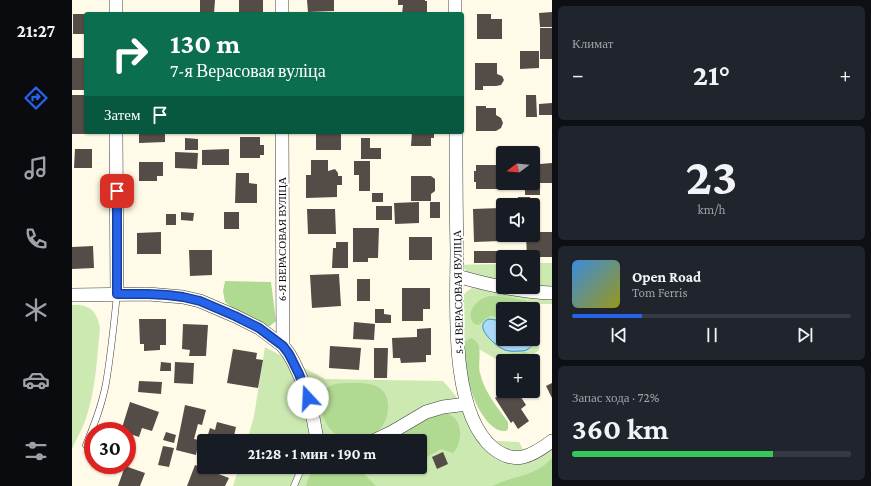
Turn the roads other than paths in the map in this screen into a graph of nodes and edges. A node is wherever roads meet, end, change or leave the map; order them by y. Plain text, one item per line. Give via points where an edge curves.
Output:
1 (116, 0) edge
2 (282, 0) edge
3 (455, 0) edge
4 (116, 12) edge
5 (282, 12) edge
6 (455, 12) edge
7 (116, 134) edge
8 (282, 134) edge
9 (456, 134) edge
10 (457, 276) junction
11 (552, 293) edge
12 (117, 294) junction
13 (72, 295) edge
14 (283, 346) junction
15 (467, 404) junction
16 (94, 422) edge
17 (318, 434) edge
18 (388, 434) edge
19 (552, 441) edge
20 (299, 474) edge
21 (294, 486) edge

1 - 4 street
2 - 5 street
3 - 6 street
7 - 12 street
8 - 14 street, 6-Я ВЕРАСОВАЯ ВУЛІЦА
9 - 10 street, 5-Я ВЕРАСОВАЯ ВУЛІЦА
10 - 11 street via 514,290
10 - 15 street, 5-Я ВЕРАСОВАЯ ВУЛІЦА via 457,337 462,385
12 - 13 street
12 - 14 street via 167,295 200,301 259,328
12 - 16 lane via 106,384
14 - 17 street via 306,389
15 - 18 street via 426,412
15 - 19 street, 5-Я ВЕРАСОВАЯ ВУЛІЦА via 476,428 499,453 512,458 523,458
20 - 21 lane

